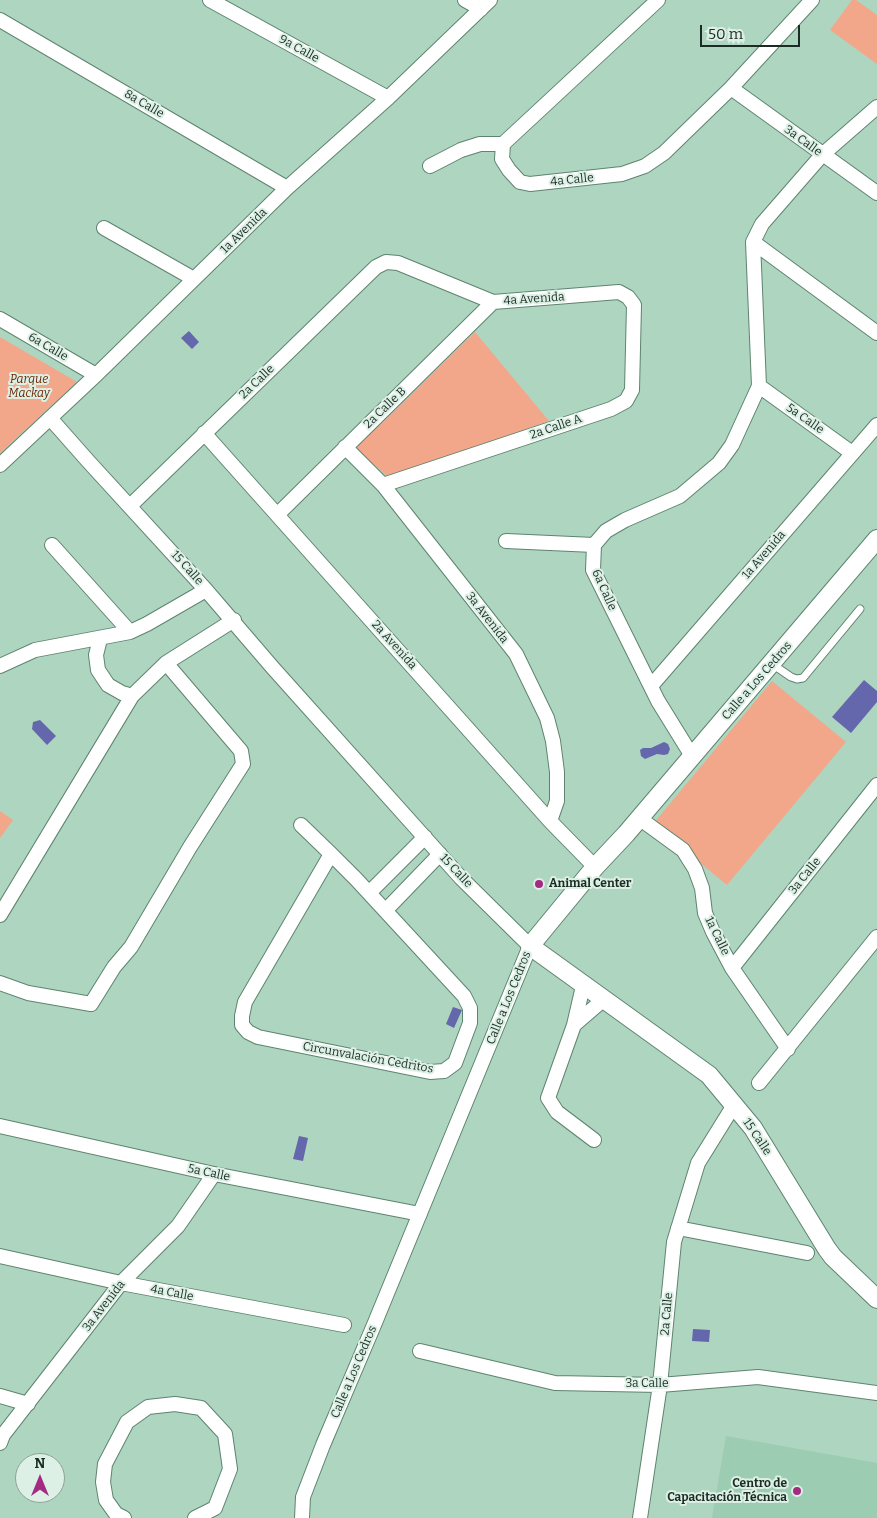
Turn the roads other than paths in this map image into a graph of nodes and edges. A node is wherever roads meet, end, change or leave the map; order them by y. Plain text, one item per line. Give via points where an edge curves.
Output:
1 (210, 0) edge
2 (466, 0) edge
3 (658, 0) edge
4 (804, 3) edge
5 (485, 4) edge
6 (0, 20) edge
7 (731, 88) junction
8 (388, 98) junction
9 (877, 107) edge
10 (503, 144) junction
11 (822, 155) junction
12 (430, 166) dead end
13 (288, 188) junction
14 (877, 193) edge
15 (104, 228) dead end
16 (753, 242) junction
17 (386, 262) joint
18 (194, 279) junction
19 (628, 297) joint
20 (493, 302) junction
21 (0, 319) edge
22 (877, 333) edge
23 (96, 375) junction
24 (759, 386) junction
25 (50, 418) junction
26 (877, 425) edge
27 (204, 433) junction
28 (345, 447) junction
29 (852, 452) junction
30 (0, 465) edge
31 (383, 486) junction
32 (130, 506) junction
33 (278, 514) junction
34 (877, 539) edge
35 (506, 541) dead end
36 (52, 545) dead end
37 (594, 545) junction
38 (206, 590) junction
39 (860, 609) dead end
40 (234, 620) junction
41 (130, 632) junction
42 (100, 639) junction
43 (166, 663) junction
44 (771, 664) junction
45 (0, 666) edge
46 (651, 686) junction
47 (132, 696) junction
48 (692, 756) junction
49 (877, 785) edge
50 (550, 821) junction
51 (645, 823) junction
52 (301, 825) dead end
53 (425, 837) junction
54 (331, 854) junction
55 (440, 854) junction
56 (590, 862) junction
57 (369, 892) junction
58 (386, 910) junction
59 (0, 915) edge
60 (877, 938) edge
61 (530, 946) junction
62 (732, 968) junction
63 (0, 983) edge
64 (583, 986) junction
65 (603, 1000) junction
66 (574, 1025) junction
67 (788, 1049) junction
68 (760, 1083) dead end
69 (730, 1112) junction
70 (0, 1126) edge
71 (594, 1140) dead end
72 (214, 1174) junction
73 (420, 1214) junction
74 (678, 1228) junction
75 (807, 1253) dead end
76 (0, 1256) edge
77 (121, 1283) junction
78 (877, 1299) edge
79 (344, 1325) dead end
80 (420, 1351) dead end
81 (660, 1386) junction
82 (877, 1393) edge
83 (0, 1396) edge
84 (28, 1404) junction
85 (0, 1443) edge
86 (215, 1513) edge
87 (124, 1518) edge
88 (195, 1518) edge
89 (302, 1518) edge
90 (640, 1518) edge

1 - 8 street, 9a Calle
2 - 5 street
3 - 10 street
4 - 7 street, 4a Calle
5 - 8 street, 1a Avenida
6 - 13 street, 8a Calle
7 - 10 street, 4a Calle via 664,153 644,166 622,174 530,184 520,182 502,159
7 - 11 street, 3a Calle
8 - 13 street, 1a Avenida
9 - 11 street
10 - 12 street via 480,144
11 - 14 street, 3a Calle
11 - 16 street via 762,224
13 - 18 street, 1a Avenida
15 - 18 street
16 - 22 street
16 - 24 street
17 - 20 street, 4a Avenida via 398,263
17 - 27 street, 2a Calle via 376,266
18 - 23 street, 1a Avenida
19 - 20 street, 4a Avenida via 619,292
19 - 31 street, 2a Calle A via 634,305 634,371 632,390 626,401 611,409
20 - 28 street, 2a Calle B
21 - 23 street, 6a Calle
23 - 25 street, 1a Avenida
24 - 29 street, 5a Calle
24 - 37 street via 732,445 719,463 680,496 625,520 606,531
25 - 30 street, 1a Avenida
25 - 32 street, 15 Calle
26 - 29 street, 1a Avenida
27 - 32 street, 2a Calle
27 - 33 street, 2a Avenida
28 - 31 street, 3a Avenida
28 - 33 street, 2a Calle B
29 - 46 street, 1a Avenida
31 - 50 street, 3a Avenida via 516,654 531,683 547,718 553,741 557,801
32 - 38 street, 15 Calle
33 - 50 street, 2a Avenida
34 - 44 street, Calle a Los Cedros
35 - 37 street
36 - 41 street
37 - 46 street, 6a Calle via 593,570
38 - 40 street, 15 Calle
38 - 41 street
39 - 44 lane via 803,678 791,676
40 - 43 street
40 - 53 street, 15 Calle
41 - 42 street
42 - 45 street via 35,650
42 - 47 street via 96,654 98,670 108,684
43 - 47 street
43 - 63 street via 241,751 244,764 131,947 91,1004 28,993
44 - 48 street, Calle a Los Cedros
46 - 48 street, 6a Calle
47 - 59 street
48 - 51 street, Calle a Los Cedros
49 - 62 street, 3a Calle
50 - 56 street, 2a Avenida
51 - 56 street, Calle a Los Cedros
51 - 62 street, 1a Calle via 683,850 696,869 705,913
52 - 54 street
53 - 55 street, 15 Calle
53 - 57 street
54 - 57 street, Circunvalación Cedritos
54 - 58 street, Circunvalación Cedritos via 245,1002 242,1025 248,1032 258,1037 430,1072 444,1071 455,1063 470,1023 470,1008 464,996
55 - 58 street
55 - 61 street, 15 Calle
56 - 61 street, Calle a Los Cedros
57 - 58 street, Circunvalación Cedritos
60 - 67 street
61 - 64 street, 15 Calle
61 - 73 street, Calle a Los Cedros
62 - 67 street, 1a Calle
64 - 65 street, 15 Calle
64 - 66 street
65 - 66 street
65 - 69 street, 15 Calle via 709,1075
66 - 71 street via 548,1098 557,1112
67 - 68 street
69 - 74 street, 2a Calle via 698,1163
69 - 78 street, 15 Calle via 753,1128 833,1257
70 - 72 street, 5a Calle
72 - 73 street, 5a Calle
72 - 77 street, 3a Avenida via 178,1226
73 - 89 street, Calle a Los Cedros via 323,1445 303,1497
74 - 75 street
74 - 81 street, 2a Calle
76 - 77 street, 4a Calle
77 - 79 street, 4a Calle
77 - 84 street, 3a Avenida
80 - 81 street, 3a Calle via 555,1383
81 - 82 street, 3a Calle via 758,1377
81 - 90 street, 2a Calle
83 - 84 street
84 - 85 street, 3a Avenida
86 - 87 street via 230,1469 225,1434 201,1408 175,1404 148,1407 127,1422 109,1456 103,1482 106,1500 116,1514
86 - 88 street

